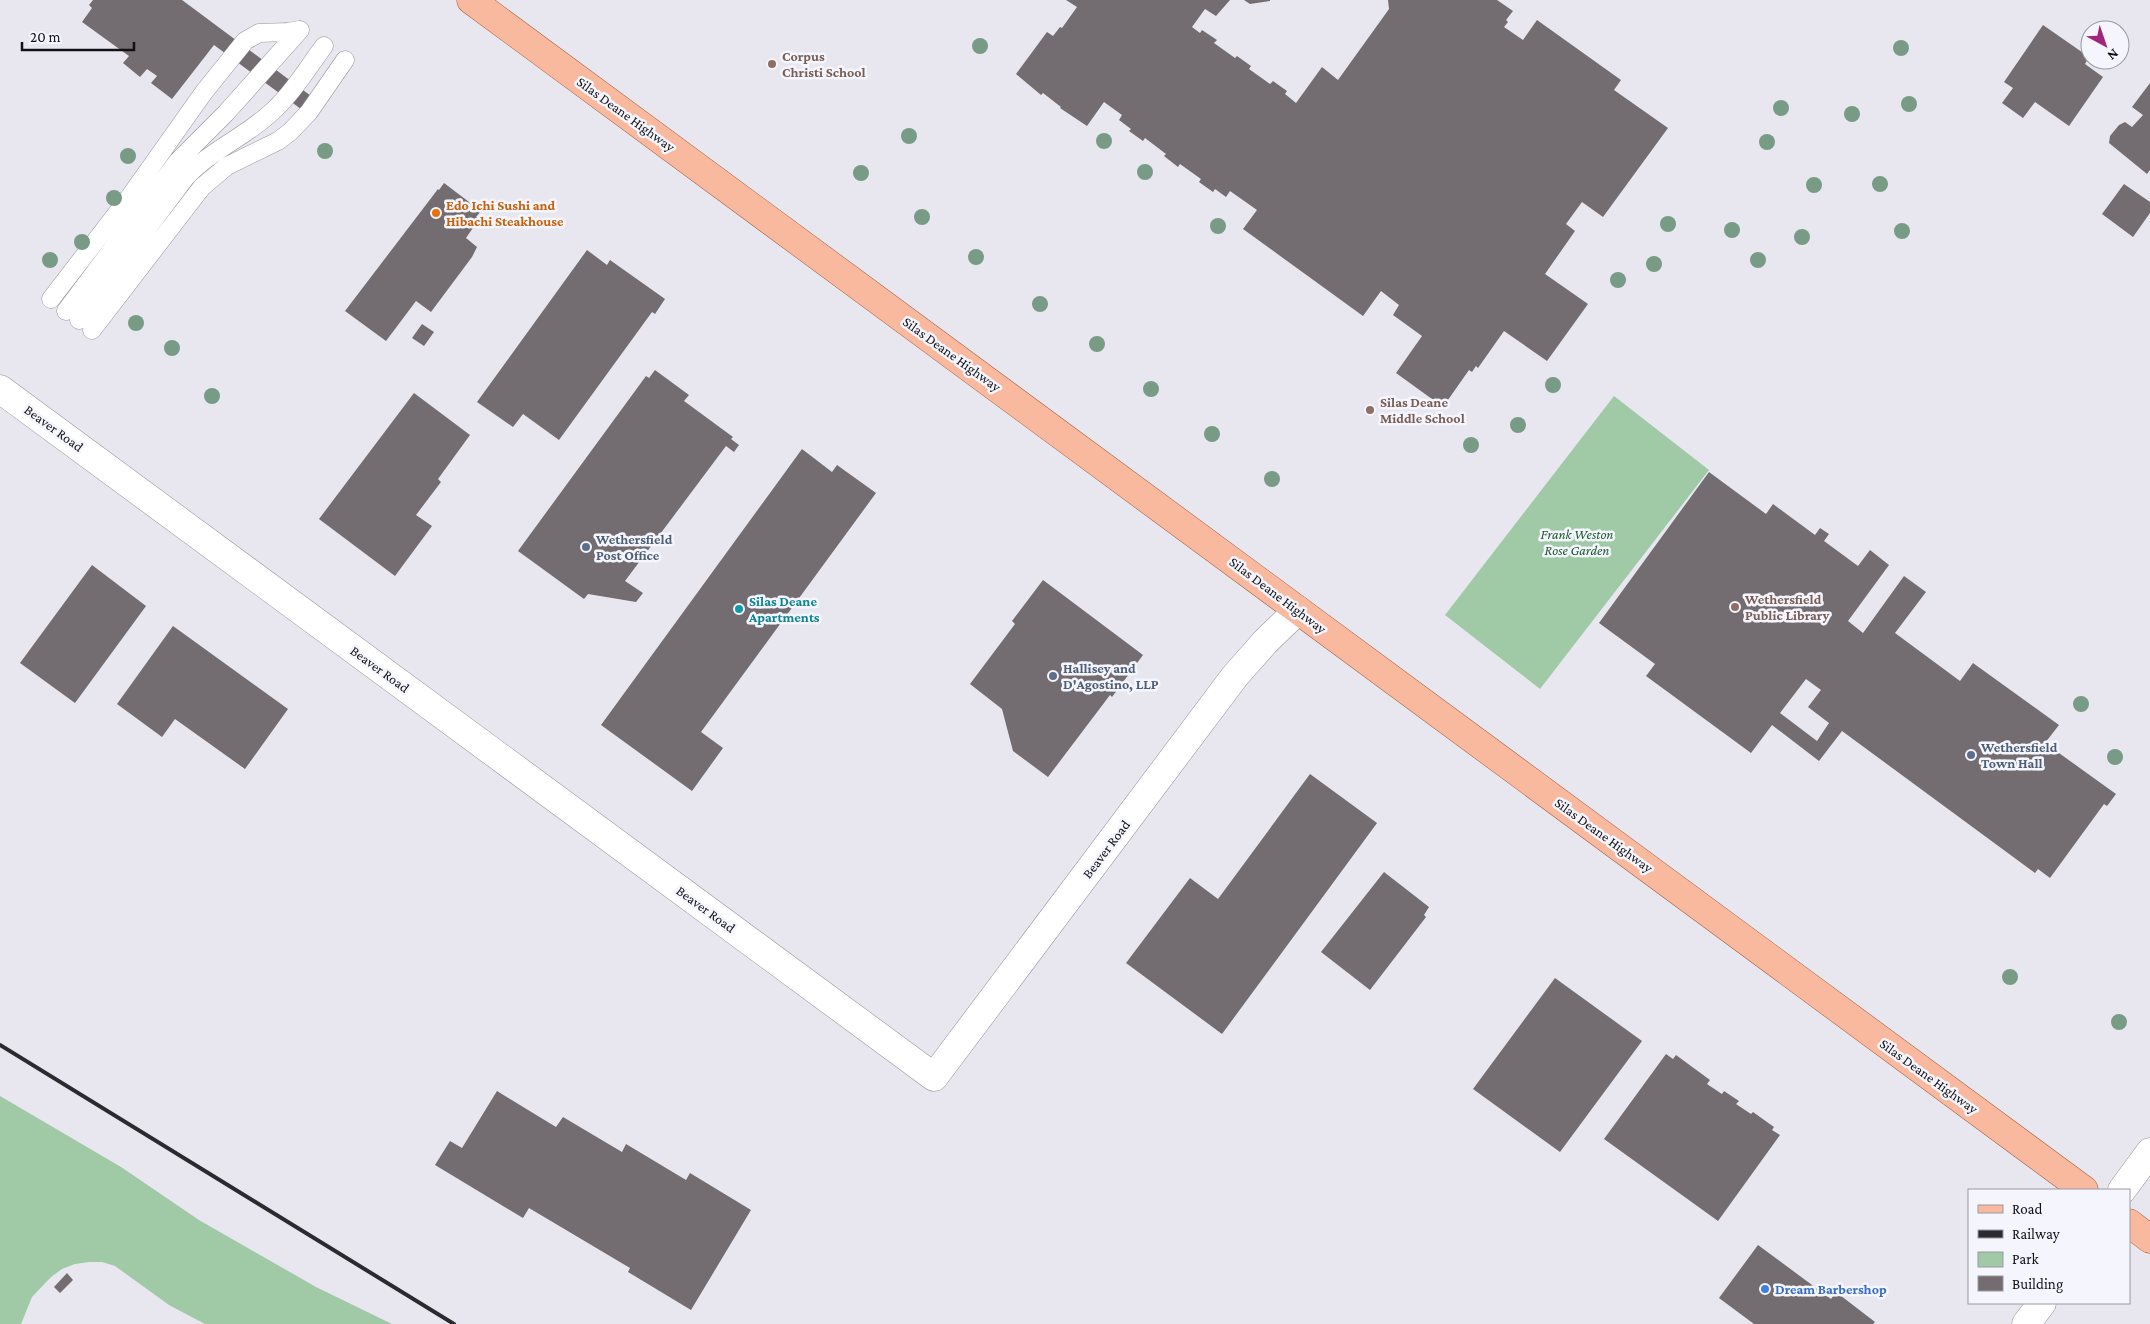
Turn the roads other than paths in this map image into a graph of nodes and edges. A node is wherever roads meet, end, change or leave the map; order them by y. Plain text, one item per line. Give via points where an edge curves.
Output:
1 (471, 0) edge
2 (324, 46) dead end
3 (345, 60) dead end
4 (51, 299) dead end
5 (79, 320) junction
6 (0, 388) edge
7 (1298, 610) junction
8 (2150, 1152) edge
9 (2083, 1189) edge
10 (2123, 1189) edge
11 (2130, 1224) edge
12 (2150, 1239) edge
13 (2041, 1304) edge
14 (2026, 1324) edge

1 - 7 main road, Silas Deane Highway
2 - 5 lane via 277,107 185,178
3 - 5 lane via 309,112 290,132 227,166 202,186
4 - 5 lane via 245,41 258,33 300,30 178,161
6 - 7 street, Beaver Road via 934,1078 1235,676
7 - 9 main road, Silas Deane Highway
8 - 10 street
11 - 12 main road
13 - 14 street

